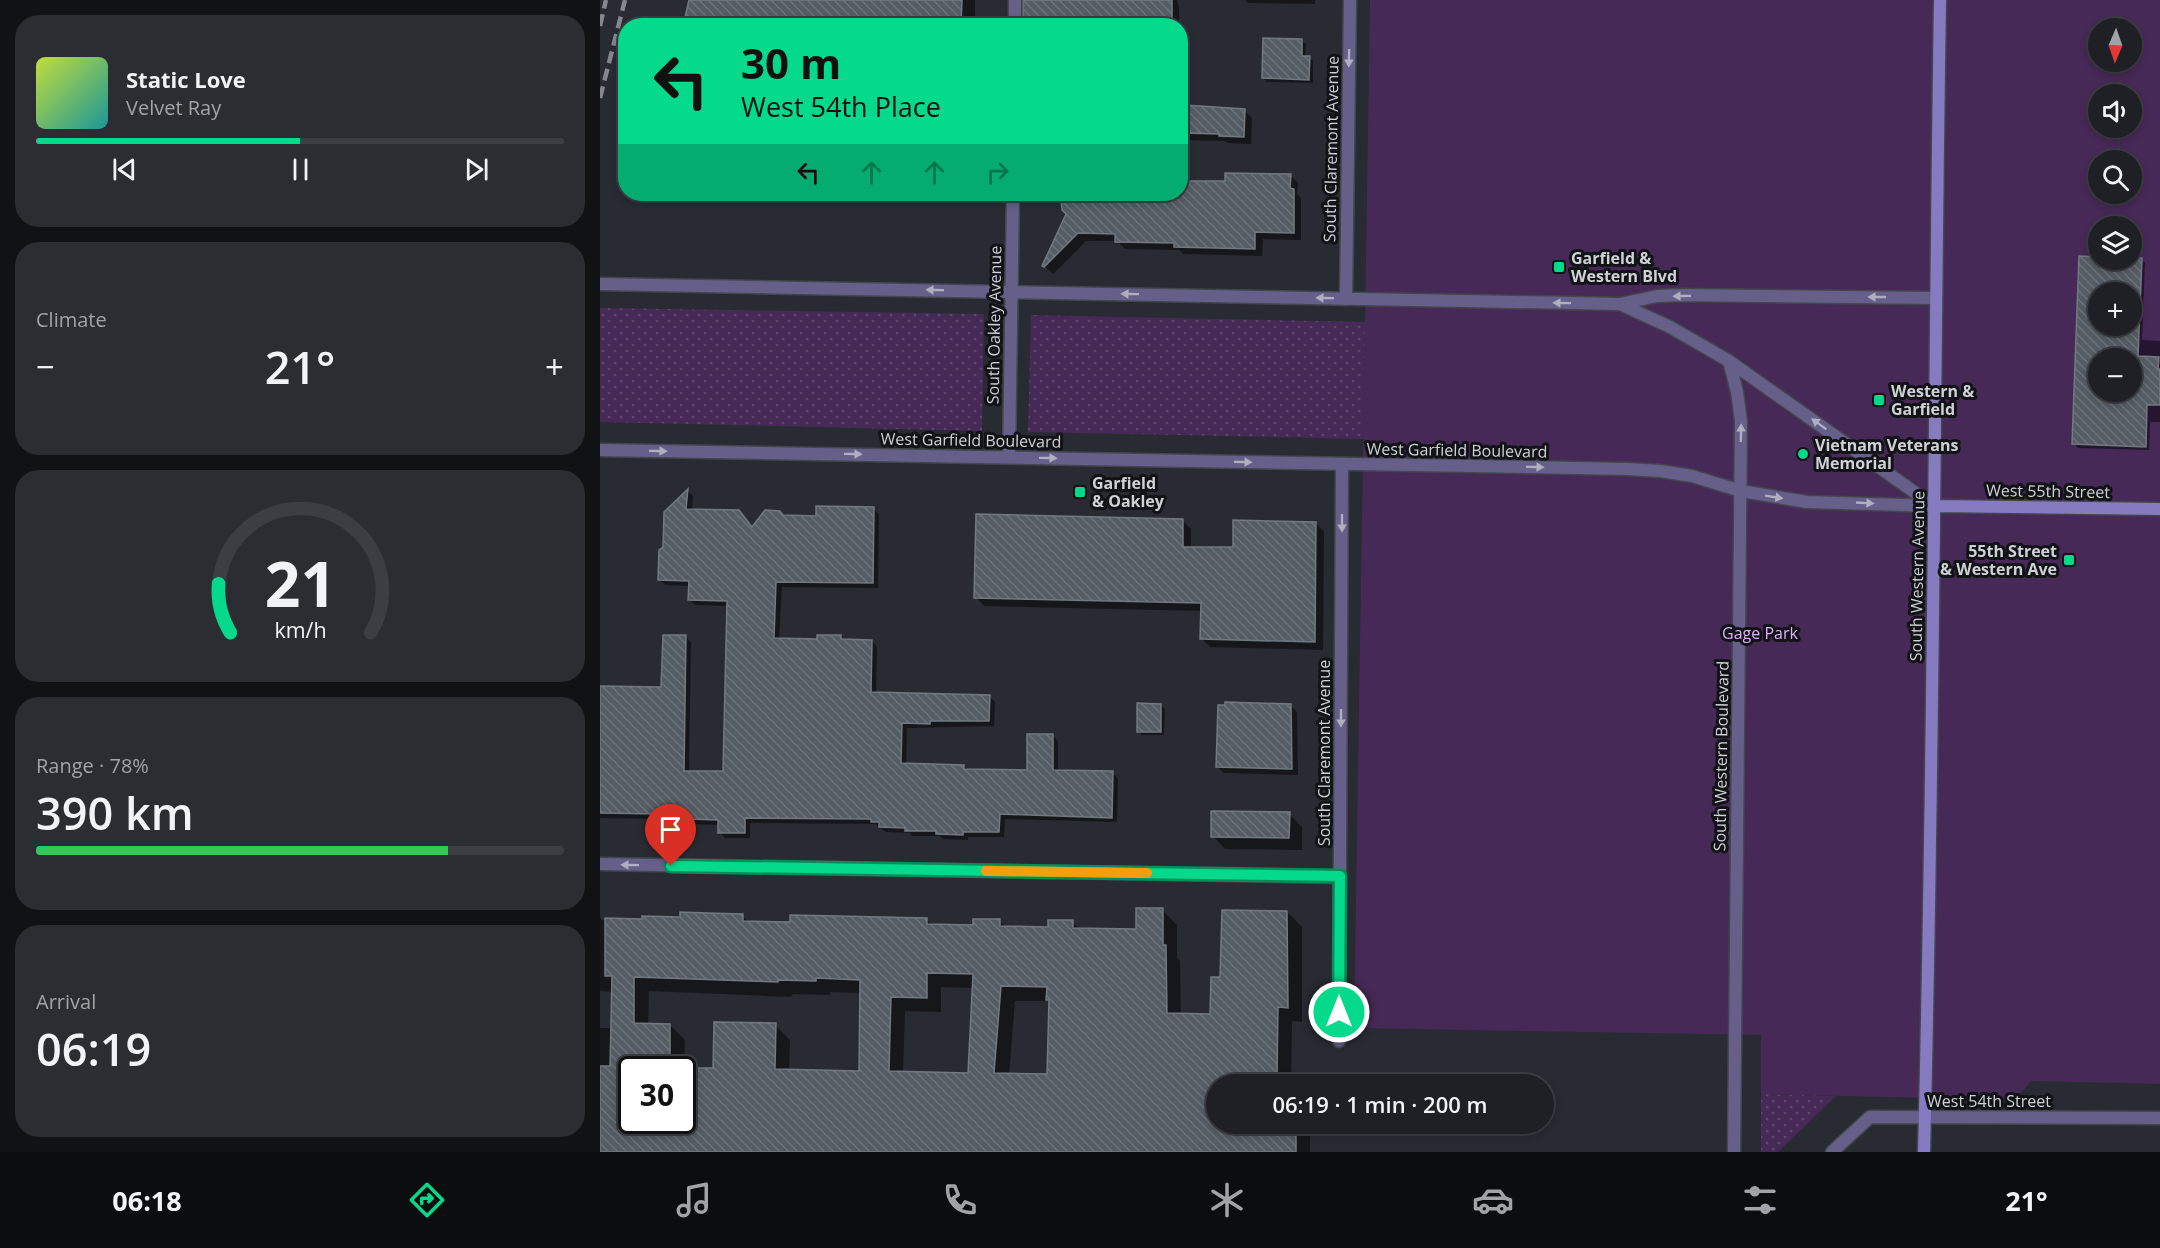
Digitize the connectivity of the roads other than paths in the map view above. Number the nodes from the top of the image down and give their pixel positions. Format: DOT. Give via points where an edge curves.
graph roads {
  1 [pos="1015,0"];
  2 [pos="1350,0"];
  3 [pos="1940,0"];
  4 [pos="1015,18"];
  5 [pos="1013,201"];
  6 [pos="600,284"];
  7 [pos="1011,292"];
  8 [pos="1935,298"];
  9 [pos="1346,299"];
  10 [pos="1620,304"];
  11 [pos="1730,361"];
  12 [pos="600,450"];
  13 [pos="1009,457"];
  14 [pos="1342,464"];
  15 [pos="1741,491"];
  16 [pos="1935,506"];
  17 [pos="2160,509"];
  18 [pos="600,864"];
  19 [pos="1340,876"];
  20 [pos="1339,1041"];
  21 [pos="1925,1117"];
  22 [pos="2160,1118"];
  23 [pos="1734,1152"];
  24 [pos="1832,1152"];
  25 [pos="1924,1152"];
  1 -- 4 [label="street"];
  2 -- 9 [label="street, South Claremont Avenue, one-way"];
  3 -- 8 [label="main road, South Western Avenue"];
  5 -- 7 [label="street, South Oakley Avenue"];
  7 -- 6 [label="street, one-way"];
  9 -- 7 [label="street, one-way"];
  7 -- 13 [label="street, South Oakley Avenue"];
  8 -- 10 [label="street, one-way" via="1683,295"];
  8 -- 16 [label="main road, South Western Avenue"];
  10 -- 9 [label="street, one-way"];
  10 -- 11 [label="street"];
  15 -- 11 [label="street, South Western Boulevard, one-way" via="1742,421"];
  16 -- 11 [label="street, one-way"];
  12 -- 13 [label="street, West Garfield Boulevard, one-way"];
  13 -- 14 [label="street, West Garfield Boulevard, one-way"];
  14 -- 15 [label="street, West Garfield Boulevard, one-way" via="1660,471"];
  14 -- 19 [label="street, South Claremont Avenue, one-way"];
  15 -- 16 [label="street, West Garfield Boulevard, one-way" via="1807,502"];
  15 -- 23 [label="street, South Western Boulevard"];
  16 -- 17 [label="main road, West 55th Street"];
  16 -- 21 [label="main road, South Western Avenue"];
  19 -- 18 [label="street, one-way"];
  19 -- 20 [label="street, South Claremont Avenue"];
  21 -- 22 [label="street, West 54th Street"];
  21 -- 24 [label="street, West 54th Street" via="1870,1117"];
  21 -- 25 [label="main road, South Western Avenue"];
}
